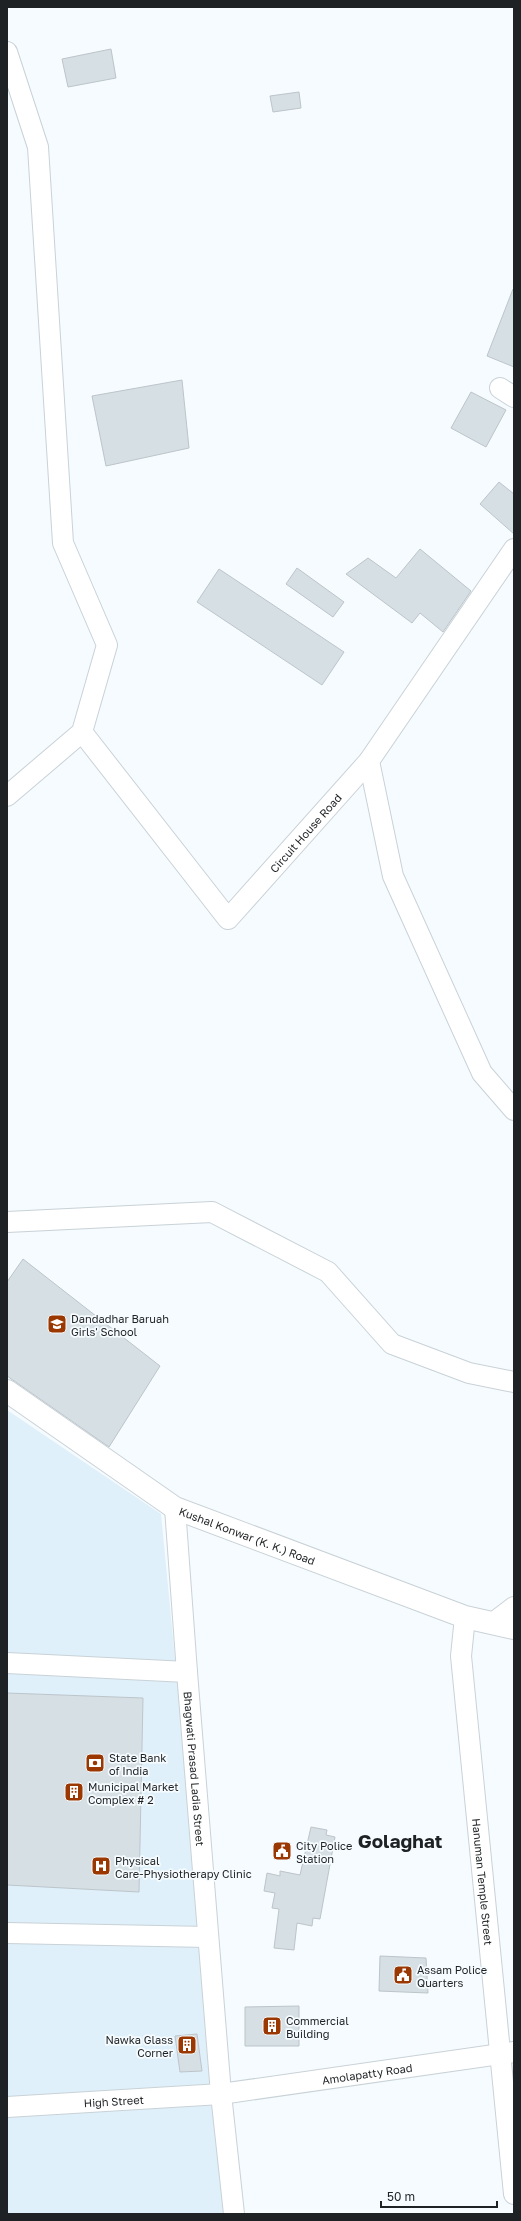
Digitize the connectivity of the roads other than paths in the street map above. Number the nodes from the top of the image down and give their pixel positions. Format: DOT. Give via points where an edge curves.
graph roads {
  1 [pos="7,52"];
  2 [pos="514,549"];
  3 [pos="82,732"];
  4 [pos="369,761"];
  5 [pos="7,796"];
  6 [pos="482,1073"];
  7 [pos="514,1092"];
  8 [pos="514,1110"];
  9 [pos="7,1222"];
  10 [pos="514,1382"];
  11 [pos="7,1391"];
  12 [pos="175,1508"];
  13 [pos="514,1607"];
  14 [pos="465,1617"];
  15 [pos="493,1623"];
  16 [pos="514,1628"];
  17 [pos="7,1663"];
  18 [pos="187,1672"];
  19 [pos="7,1933"];
  20 [pos="208,1937"];
  21 [pos="506,2053"];
  22 [pos="221,2094"];
  23 [pos="7,2107"];
  24 [pos="514,2194"];
  25 [pos="234,2214"];
  1 -- 3 [label="street" via="38,147 63,543 107,644"];
  2 -- 4 [label="street, Circuit House Road"];
  3 -- 4 [label="street, Circuit House Road" via="228,919"];
  3 -- 5 [label="street"];
  4 -- 6 [label="street" via="393,876"];
  6 -- 7 [label="street"];
  6 -- 8 [label="street"];
  9 -- 10 [label="street" via="212,1212 328,1272 392,1344 469,1373"];
  11 -- 12 [label="main road, Kushal Konwar (K. K.) Road"];
  12 -- 14 [label="main road, Kushal Konwar (K. K.) Road"];
  12 -- 18 [label="street, Bhagwati Prasad Ladia Street"];
  13 -- 15 [label="street"];
  14 -- 15 [label="main road, Kushal Konwar (K. K.) Road"];
  14 -- 21 [label="street, Hanuman Temple Street" via="461,1656"];
  15 -- 16 [label="main road, Kushal Konwar (K. K.) Road"];
  17 -- 18 [label="street"];
  18 -- 20 [label="street, Bhagwati Prasad Ladia Street"];
  19 -- 20 [label="street"];
  20 -- 22 [label="street, Bhagwati Prasad Ladia Street"];
  21 -- 22 [label="street, Amolapatty Road"];
  21 -- 24 [label="street, Hanuman Temple Street"];
  22 -- 23 [label="street, High Street"];
  22 -- 25 [label="street, Bhagwati Prasad Ladia Street"];
}
